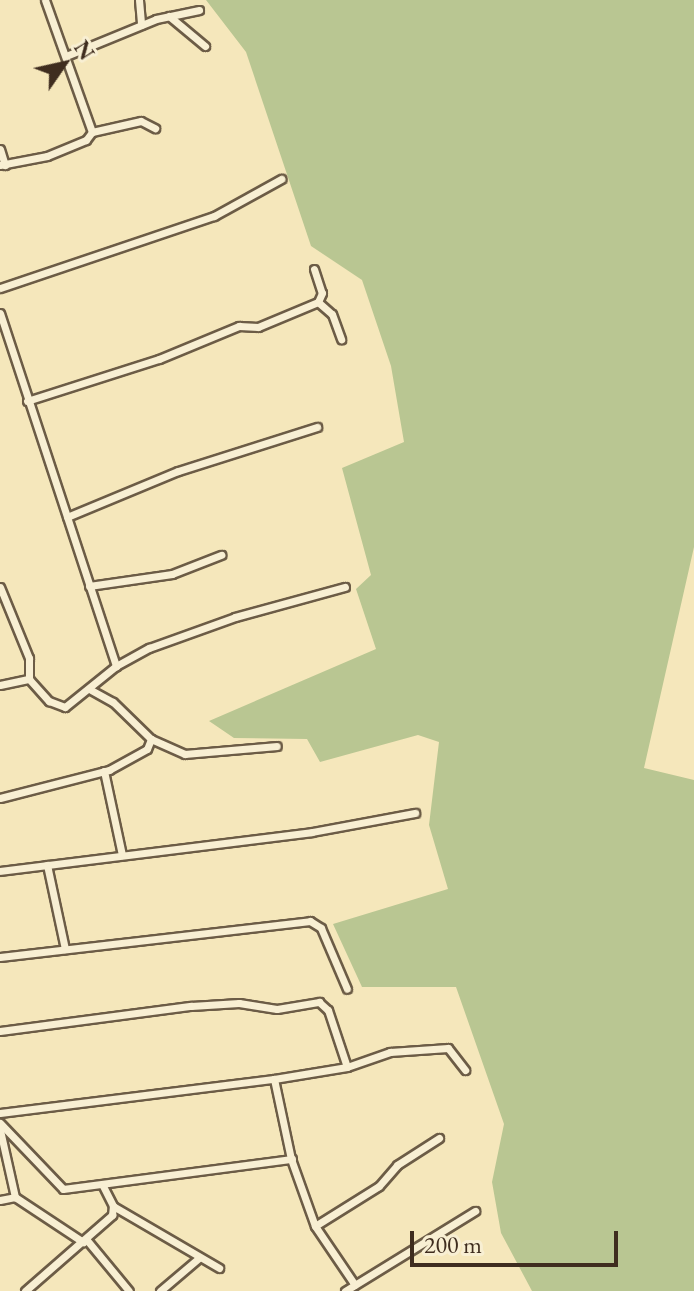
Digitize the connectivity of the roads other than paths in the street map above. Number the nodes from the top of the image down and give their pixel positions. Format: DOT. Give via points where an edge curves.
graph roads {
  1 [pos="45,0"];
  2 [pos="139,0"];
  3 [pos="199,10"];
  4 [pos="169,16"];
  5 [pos="140,27"];
  6 [pos="205,46"];
  7 [pos="66,56"];
  8 [pos="155,128"];
  9 [pos="92,132"];
  10 [pos="0,149"];
  11 [pos="2,165"];
  12 [pos="281,179"];
  13 [pos="314,269"];
  14 [pos="0,288"];
  15 [pos="318,302"];
  16 [pos="0,313"];
  17 [pos="341,339"];
  18 [pos="27,401"];
  19 [pos="317,427"];
  20 [pos="67,517"];
  21 [pos="221,555"];
  22 [pos="89,586"];
  23 [pos="0,587"];
  24 [pos="345,587"];
  25 [pos="116,666"];
  26 [pos="29,679"];
  27 [pos="0,685"];
  28 [pos="91,690"];
  29 [pos="151,739"];
  30 [pos="277,746"];
  31 [pos="104,771"];
  32 [pos="0,798"];
  33 [pos="415,813"];
  34 [pos="122,855"];
  35 [pos="47,865"];
  36 [pos="0,871"];
  37 [pos="65,949"];
  38 [pos="0,957"];
  39 [pos="347,989"];
  40 [pos="0,1031"];
  41 [pos="347,1067"];
  42 [pos="465,1070"];
  43 [pos="274,1079"];
  44 [pos="0,1113"];
  45 [pos="0,1123"];
  46 [pos="0,1130"];
  47 [pos="439,1138"];
  48 [pos="292,1159"];
  49 [pos="103,1186"];
  50 [pos="15,1197"];
  51 [pos="0,1200"];
  52 [pos="113,1206"];
  53 [pos="475,1211"];
  54 [pos="315,1226"];
  55 [pos="84,1241"];
  56 [pos="200,1257"];
  57 [pos="219,1268"];
  58 [pos="355,1285"];
  59 [pos="25,1291"];
  60 [pos="129,1291"];
  61 [pos="160,1291"];
  62 [pos="345,1291"];
  1 -- 7 [label="street"];
  2 -- 5 [label="street" via="144,14"];
  3 -- 4 [label="street"];
  4 -- 5 [label="street"];
  4 -- 6 [label="street"];
  5 -- 7 [label="street"];
  7 -- 9 [label="street"];
  8 -- 9 [label="street" via="141,121"];
  9 -- 11 [label="street" via="86,140 47,156"];
  10 -- 11 [label="street"];
  12 -- 14 [label="street" via="214,216"];
  13 -- 15 [label="street" via="322,293"];
  15 -- 17 [label="street" via="332,314"];
  15 -- 18 [label="street" via="258,327 239,326 159,359"];
  16 -- 18 [label="street"];
  18 -- 20 [label="street"];
  19 -- 20 [label="street" via="178,471"];
  20 -- 22 [label="street"];
  21 -- 22 [label="street" via="172,574"];
  22 -- 25 [label="street"];
  23 -- 26 [label="street" via="29,658"];
  24 -- 25 [label="street" via="208,626"];
  25 -- 28 [label="street"];
  26 -- 27 [label="street"];
  26 -- 28 [label="street" via="55,705 65,707"];
  28 -- 29 [label="street" via="113,702"];
  29 -- 30 [label="street" via="185,754"];
  29 -- 31 [label="street" via="139,755"];
  31 -- 32 [label="street"];
  31 -- 34 [label="street"];
  33 -- 34 [label="street" via="312,832"];
  34 -- 35 [label="street"];
  35 -- 36 [label="street"];
  35 -- 37 [label="street"];
  37 -- 38 [label="street"];
  37 -- 39 [label="street" via="310,921 321,928"];
  40 -- 41 [label="street" via="191,1006 239,1003 277,1009 319,1002 328,1010"];
  41 -- 42 [label="street" via="379,1053 443,1047 454,1050"];
  41 -- 43 [label="street"];
  43 -- 44 [label="street"];
  43 -- 48 [label="street"];
  45 -- 49 [label="street" via="63,1189"];
  46 -- 50 [label="street"];
  47 -- 54 [label="street" via="397,1165 379,1186"];
  48 -- 49 [label="street"];
  48 -- 54 [label="street"];
  49 -- 52 [label="street"];
  50 -- 51 [label="street"];
  50 -- 55 [label="street"];
  52 -- 55 [label="street" via="112,1215"];
  52 -- 56 [label="street"];
  53 -- 58 [label="street" via="402,1251"];
  54 -- 58 [label="street"];
  55 -- 59 [label="street"];
  55 -- 60 [label="street"];
  56 -- 57 [label="street"];
  56 -- 61 [label="street"];
  58 -- 62 [label="street"];
}
